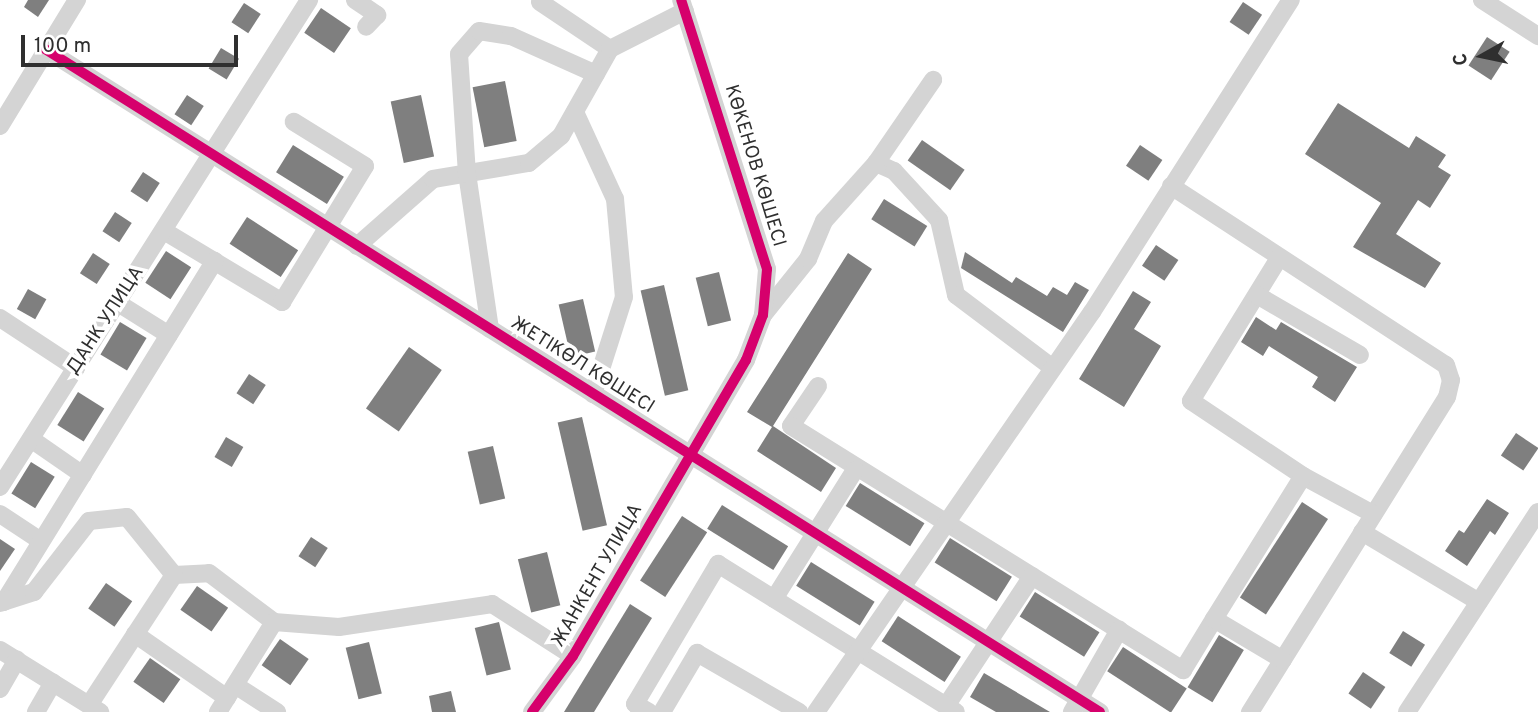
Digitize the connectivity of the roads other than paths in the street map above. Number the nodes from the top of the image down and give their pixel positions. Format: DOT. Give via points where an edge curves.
graph roads {
  1 [pos="78,0"];
  2 [pos="309,0"];
  3 [pos="355,0"];
  4 [pos="1291,0"];
  5 [pos="1482,0"];
  6 [pos="540,2"];
  7 [pos="683,5"];
  8 [pos="366,27"];
  9 [pos="1538,36"];
  10 [pos="46,49"];
  11 [pos="610,49"];
  12 [pos="596,74"];
  13 [pos="933,80"];
  14 [pos="575,112"];
  15 [pos="294,122"];
  16 [pos="0,126"];
  17 [pos="212,156"];
  18 [pos="876,163"];
  19 [pos="467,174"];
  20 [pos="1171,186"];
  21 [pos="328,229"];
  22 [pos="164,231"];
  23 [pos="357,246"];
  24 [pos="1279,258"];
  25 [pos="215,261"];
  26 [pos="1257,295"];
  27 [pos="118,303"];
  28 [pos="763,315"];
  29 [pos="0,318"];
  30 [pos="490,329"];
  31 [pos="169,335"];
  32 [pos="1360,355"];
  33 [pos="76,368"];
  34 [pos="1053,368"];
  35 [pos="818,386"];
  36 [pos="593,394"];
  37 [pos="31,439"];
  38 [pos="689,454"];
  39 [pos="855,470"];
  40 [pos="83,475"];
  41 [pos="1303,476"];
  42 [pos="0,487"];
  43 [pos="1538,512"];
  44 [pos="0,514"];
  45 [pos="1373,514"];
  46 [pos="946,522"];
  47 [pos="1362,532"];
  48 [pos="816,534"];
  49 [pos="41,541"];
  50 [pos="173,575"];
  51 [pos="1032,576"];
  52 [pos="900,587"];
  53 [pos="774,599"];
  54 [pos="2,602"];
  55 [pos="1479,602"];
  56 [pos="1214,620"];
  57 [pos="274,622"];
  58 [pos="1119,630"];
  59 [pos="135,634"];
  60 [pos="991,644"];
  61 [pos="0,650"];
  62 [pos="858,651"];
  63 [pos="573,656"];
  64 [pos="16,660"];
  65 [pos="1283,660"];
  66 [pos="53,683"];
  67 [pos="0,689"];
  68 [pos="227,698"];
  69 [pos="1076,706"];
  70 [pos="95,709"];
  71 [pos="951,709"];
  72 [pos="36,712"];
  73 [pos="277,712"];
  74 [pos="532,712"];
  75 [pos="649,712"];
  76 [pos="662,712"];
  77 [pos="799,712"];
  78 [pos="816,712"];
  79 [pos="1100,712"];
  80 [pos="1250,712"];
  81 [pos="1407,712"];
  1 -- 10 [label="street"];
  2 -- 17 [label="street, ДАНК УЛИЦА"];
  3 -- 8 [label="street" via="376,15"];
  4 -- 20 [label="street"];
  5 -- 9 [label="street"];
  6 -- 11 [label="street"];
  7 -- 11 [label="street"];
  7 -- 28 [label="street, КӨКЕНОВ КӨШЕСІ" via="767,269"];
  10 -- 16 [label="street"];
  10 -- 17 [label="street, ЖЕТІКӨЛ КӨШЕСІ"];
  11 -- 12 [label="street"];
  12 -- 14 [label="street"];
  12 -- 19 [label="street" via="511,36 479,31 459,54"];
  13 -- 18 [label="street"];
  14 -- 19 [label="street" via="561,136 529,163"];
  14 -- 36 [label="street" via="615,199 624,297"];
  15 -- 21 [label="street" via="365,166"];
  17 -- 21 [label="street, ЖЕТІКӨЛ КӨШЕСІ"];
  17 -- 22 [label="street, ДАНК УЛИЦА"];
  18 -- 28 [label="street" via="824,221 808,259"];
  18 -- 34 [label="street" via="894,171 939,220 956,295"];
  19 -- 23 [label="street" via="433,179"];
  19 -- 30 [label="street"];
  20 -- 24 [label="street"];
  20 -- 34 [label="street"];
  21 -- 23 [label="street, ЖЕТІКӨЛ КӨШЕСІ"];
  21 -- 25 [label="street" via="282,302"];
  22 -- 25 [label="street"];
  22 -- 27 [label="street, ДАНК УЛИЦА"];
  23 -- 30 [label="street, ЖЕТІКӨЛ КӨШЕСІ"];
  24 -- 26 [label="street"];
  24 -- 45 [label="street" via="1446,365 1451,380 1447,397"];
  25 -- 31 [label="street"];
  26 -- 32 [label="street"];
  26 -- 41 [label="street" via="1191,401"];
  27 -- 31 [label="street"];
  27 -- 33 [label="street, ДАНК УЛИЦА"];
  28 -- 38 [label="street, КӨКЕНОВ КӨШЕСІ" via="746,360"];
  29 -- 33 [label="street"];
  30 -- 36 [label="street, ЖЕТІКӨЛ КӨШЕСІ"];
  31 -- 40 [label="street"];
  33 -- 37 [label="street, ДАНК УЛИЦА"];
  34 -- 46 [label="street"];
  35 -- 39 [label="street" via="791,426"];
  36 -- 38 [label="street, ЖЕТІКӨЛ КӨШЕСІ"];
  37 -- 40 [label="street"];
  37 -- 42 [label="street, ДАНК УЛИЦА"];
  38 -- 48 [label="street, ЖЕТІКӨЛ КӨШЕСІ"];
  38 -- 63 [label="street, ЖАНКЕНТ УЛИЦА"];
  39 -- 46 [label="street"];
  39 -- 48 [label="street"];
  40 -- 49 [label="street"];
  41 -- 45 [label="street"];
  41 -- 56 [label="street"];
  43 -- 55 [label="street"];
  44 -- 49 [label="street"];
  45 -- 47 [label="street"];
  46 -- 51 [label="street"];
  46 -- 52 [label="street"];
  47 -- 55 [label="street"];
  47 -- 65 [label="street"];
  48 -- 52 [label="street, ЖЕТІКӨЛ КӨШЕСІ"];
  48 -- 53 [label="street"];
  49 -- 54 [label="street"];
  50 -- 54 [label="street" via="127,517 89,521 34,592"];
  50 -- 57 [label="street" via="209,573"];
  50 -- 59 [label="street"];
  51 -- 58 [label="street"];
  51 -- 60 [label="street"];
  52 -- 60 [label="street, ЖЕТІКӨЛ КӨШЕСІ"];
  52 -- 62 [label="street"];
  53 -- 62 [label="street"];
  53 -- 75 [label="street" via="718,564 635,704"];
  55 -- 81 [label="street"];
  56 -- 58 [label="street" via="1183,670"];
  56 -- 65 [label="street"];
  57 -- 63 [label="street" via="339,627 492,604"];
  57 -- 68 [label="street"];
  58 -- 69 [label="street"];
  59 -- 68 [label="street"];
  59 -- 70 [label="street"];
  60 -- 69 [label="street, ЖЕТІКӨЛ КӨШЕСІ"];
  60 -- 71 [label="street"];
  61 -- 64 [label="street"];
  62 -- 71 [label="street"];
  62 -- 78 [label="street"];
  63 -- 74 [label="street, ЖАНКЕНТ УЛИЦА"];
  64 -- 66 [label="street"];
  64 -- 67 [label="street"];
  65 -- 80 [label="street"];
  66 -- 70 [label="street"];
  66 -- 72 [label="street"];
  68 -- 73 [label="street"];
  69 -- 79 [label="street, ЖЕТІКӨЛ КӨШЕСІ"];
  76 -- 77 [label="street" via="697,653"];
}
